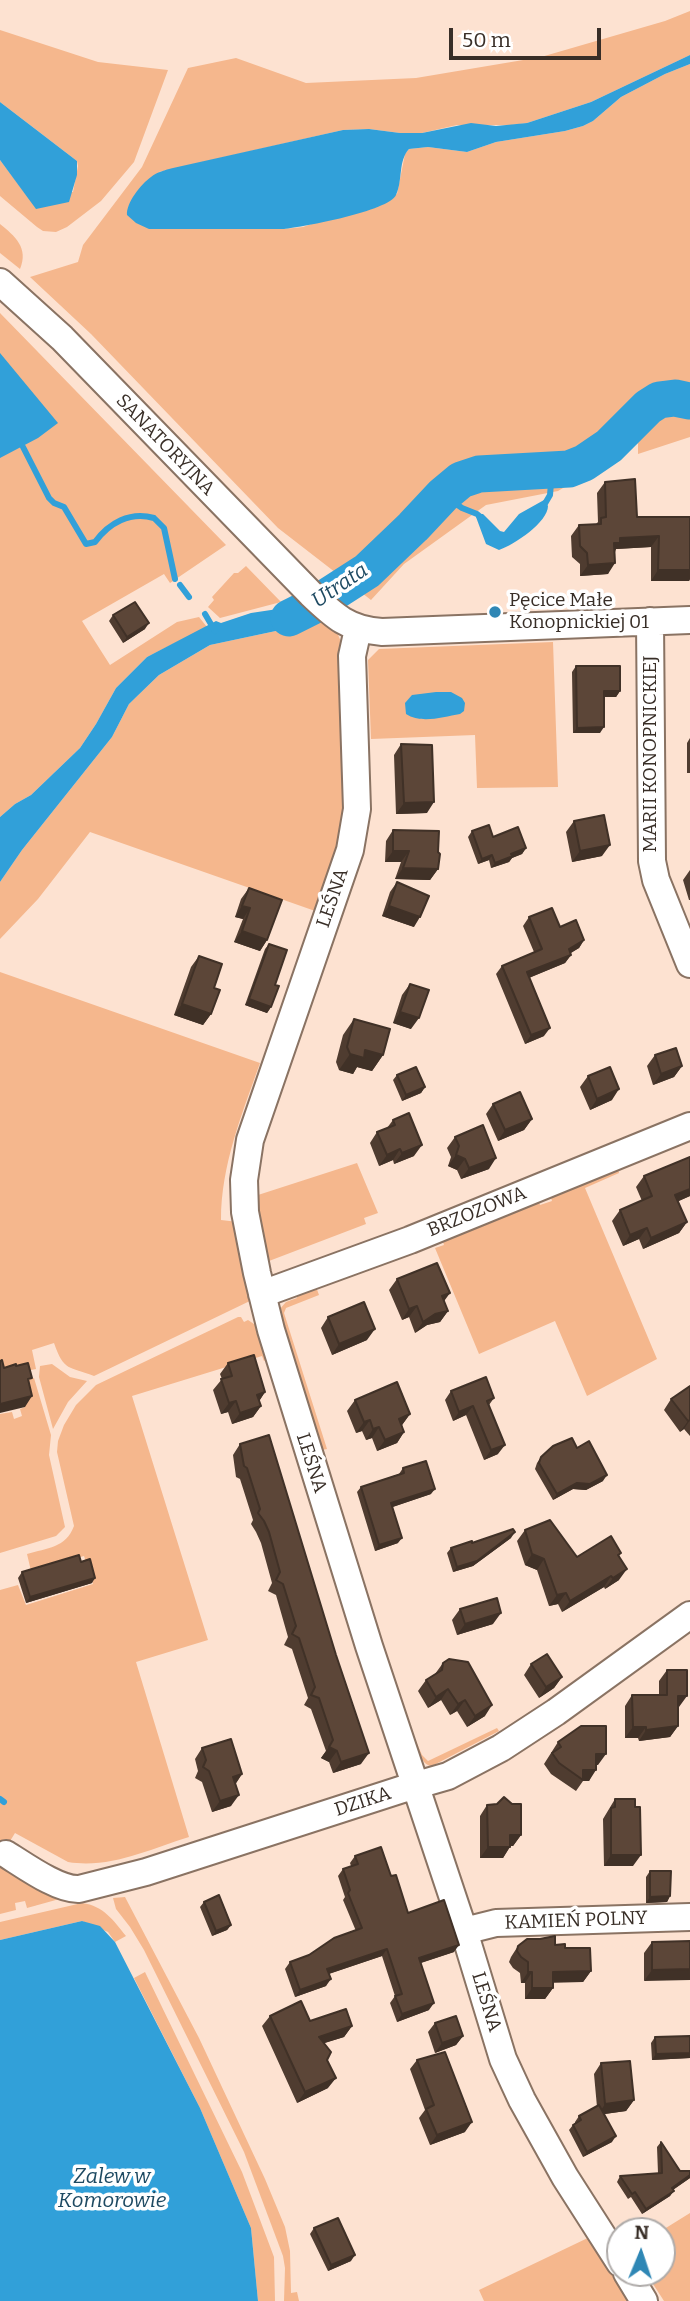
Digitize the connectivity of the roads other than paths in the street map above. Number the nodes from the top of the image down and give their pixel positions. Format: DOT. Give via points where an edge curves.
graph roads {
  1 [pos="0,282"];
  2 [pos="690,620"];
  3 [pos="650,621"];
  4 [pos="358,629"];
  5 [pos="690,964"];
  6 [pos="690,1126"];
  7 [pos="262,1294"];
  8 [pos="690,1615"];
  9 [pos="416,1786"];
  10 [pos="6,1854"];
  11 [pos="690,1917"];
  12 [pos="464,1931"];
  13 [pos="606,2241"];
  1 -- 4 [label="street, SANATORYJNA" via="62,338 319,602"];
  2 -- 3 [label="street"];
  3 -- 4 [label="street" via="382,632"];
  3 -- 5 [label="street, MARII KONOPNICKIEJ" via="652,861"];
  4 -- 7 [label="street, LEŚNA" via="352,656 355,831 246,1158 245,1212"];
  6 -- 7 [label="street, BRZOZOWA" via="410,1240"];
  7 -- 9 [label="street, LEŚNA" via="294,1410"];
  8 -- 9 [label="street, DZIKA" via="501,1748 448,1776"];
  9 -- 10 [label="street, DZIKA" via="79,1889 43,1877"];
  9 -- 12 [label="street, LEŚNA"];
  11 -- 12 [label="street, KAMIEŃ POLNY" via="496,1923"];
  12 -- 13 [label="street, LEŚNA" via="503,2059 565,2178"];
}
